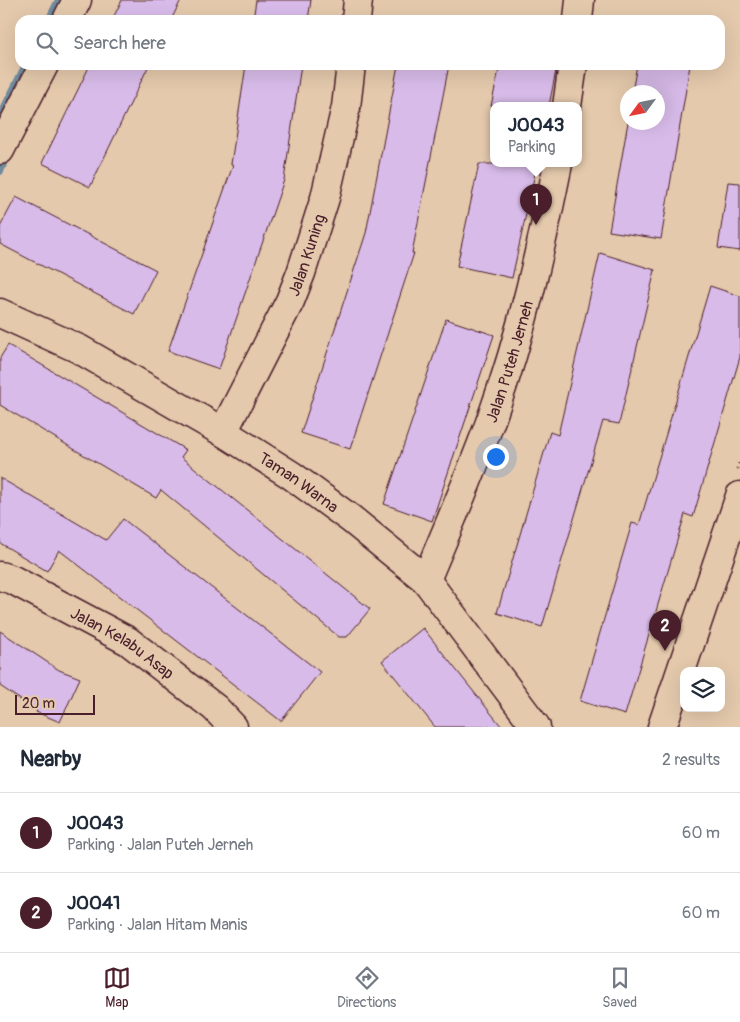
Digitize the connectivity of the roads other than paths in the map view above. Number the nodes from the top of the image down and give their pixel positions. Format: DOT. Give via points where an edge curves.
graph roads {
  1 [pos="77,0"];
  2 [pos="358,0"];
  3 [pos="580,0"];
  4 [pos="69,15"];
  5 [pos="356,15"];
  6 [pos="578,15"];
  7 [pos="41,70"];
  8 [pos="350,70"];
  9 [pos="572,70"];
  10 [pos="568,102"];
  11 [pos="0,150"];
  12 [pos="557,167"];
  13 [pos="0,313"];
  14 [pos="223,432"];
  15 [pos="740,496"];
  16 [pos="0,576"];
  17 [pos="426,580"];
  18 [pos="233,727"];
  19 [pos="536,727"];
  20 [pos="662,727"];
  1 -- 4 [label="street"];
  2 -- 5 [label="street"];
  3 -- 6 [label="street"];
  7 -- 11 [label="street"];
  8 -- 14 [label="street, Jalan Kuning" via="346,106 325,198 306,256 290,301"];
  9 -- 10 [label="street"];
  12 -- 17 [label="street, Jalan Puteh Jerneh" via="514,350 480,450"];
  13 -- 14 [label="street, Taman Warna" via="79,349"];
  14 -- 17 [label="street, Taman Warna" via="352,519"];
  15 -- 20 [label="street"];
  16 -- 18 [label="street, Jalan Kelabu Asap" via="128,641 215,708"];
  17 -- 19 [label="street, Taman Warna"];
}
